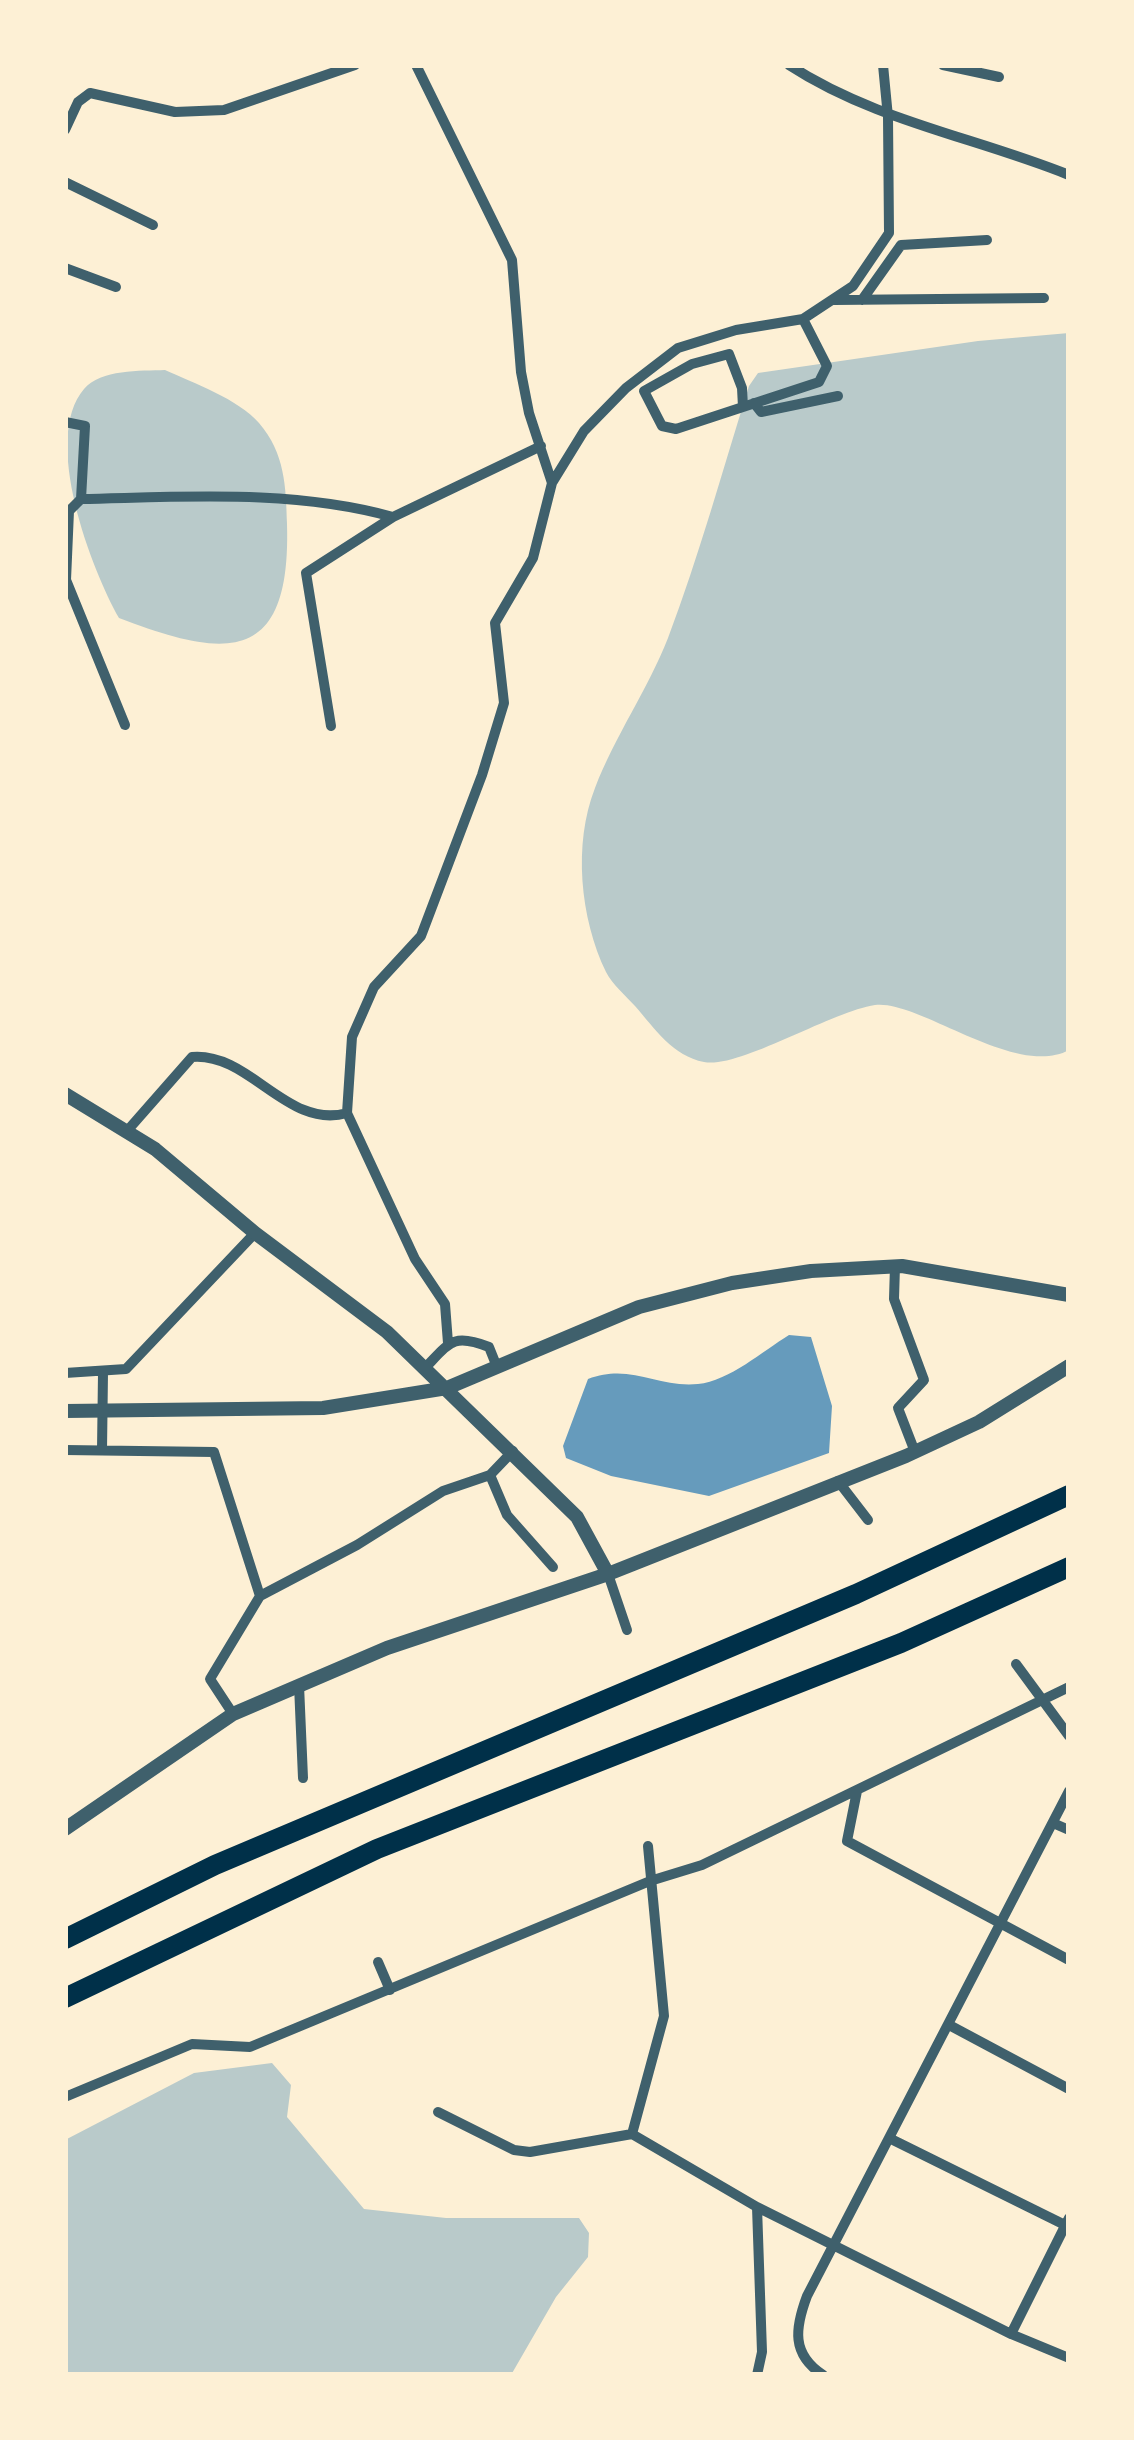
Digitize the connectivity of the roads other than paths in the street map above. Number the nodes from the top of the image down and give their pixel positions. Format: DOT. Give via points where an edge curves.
graph roads {
  1 [pos="355,65"];
  2 [pos="416,65"];
  3 [pos="789,65"];
  4 [pos="883,65"];
  5 [pos="942,65"];
  6 [pos="999,77"];
  7 [pos="888,116"];
  8 [pos="65,130"];
  9 [pos="1069,175"];
  10 [pos="65,182"];
  11 [pos="152,225"];
  12 [pos="987,240"];
  13 [pos="65,268"];
  14 [pos="116,286"];
  15 [pos="1044,298"];
  16 [pos="832,300"];
  17 [pos="862,300"];
  18 [pos="804,318"];
  19 [pos="838,396"];
  20 [pos="749,405"];
  21 [pos="65,422"];
  22 [pos="542,446"];
  23 [pos="552,483"];
  24 [pos="81,500"];
  25 [pos="392,516"];
  26 [pos="124,725"];
  27 [pos="331,726"];
  28 [pos="65,1094"];
  29 [pos="347,1113"];
  30 [pos="127,1131"];
  31 [pos="255,1233"];
  32 [pos="895,1266"];
  33 [pos="1069,1295"];
  34 [pos="448,1343"];
  35 [pos="1069,1366"];
  36 [pos="498,1367"];
  37 [pos="425,1368"];
  38 [pos="65,1373"];
  39 [pos="103,1373"];
  40 [pos="447,1388"];
  41 [pos="65,1411"];
  42 [pos="102,1411"];
  43 [pos="65,1450"];
  44 [pos="102,1450"];
  45 [pos="513,1451"];
  46 [pos="915,1452"];
  47 [pos="490,1476"];
  48 [pos="838,1481"];
  49 [pos="1069,1494"];
  50 [pos="868,1520"];
  51 [pos="553,1567"];
  52 [pos="1069,1567"];
  53 [pos="608,1574"];
  54 [pos="260,1596"];
  55 [pos="627,1630"];
  56 [pos="1016,1664"];
  57 [pos="300,1684"];
  58 [pos="1069,1687"];
  59 [pos="1044,1699"];
  60 [pos="234,1714"];
  61 [pos="1069,1736"];
  62 [pos="303,1778"];
  63 [pos="856,1791"];
  64 [pos="1069,1791"];
  65 [pos="1053,1823"];
  66 [pos="65,1829"];
  67 [pos="1069,1830"];
  68 [pos="648,1846"];
  69 [pos="650,1881"];
  70 [pos="1002,1925"];
  71 [pos="65,1939"];
  72 [pos="1069,1960"];
  73 [pos="378,1962"];
  74 [pos="390,1990"];
  75 [pos="65,1999"];
  76 [pos="950,2026"];
  77 [pos="1069,2089"];
  78 [pos="65,2098"];
  79 [pos="438,2112"];
  80 [pos="632,2134"];
  81 [pos="889,2138"];
  82 [pos="757,2207"];
  83 [pos="1068,2224"];
  84 [pos="833,2242"];
  85 [pos="1010,2334"];
  86 [pos="1069,2358"];
  87 [pos="758,2375"];
  88 [pos="823,2375"];
  1 -- 8 [label="street" via="224,110 175,112 90,93"];
  2 -- 22 [label="street" via="512,260 521,372"];
  3 -- 7 [label="street"];
  4 -- 7 [label="street"];
  5 -- 6 [label="street"];
  7 -- 9 [label="street"];
  7 -- 16 [label="street" via="889,232 853,286"];
  10 -- 11 [label="street"];
  12 -- 17 [label="street" via="901,245"];
  13 -- 14 [label="street"];
  15 -- 17 [label="street"];
  16 -- 17 [label="street"];
  16 -- 18 [label="street"];
  18 -- 20 [label="street" via="827,366 819,382"];
  18 -- 23 [label="street" via="678,348 584,430"];
  19 -- 20 [label="street" via="761,412"];
  20 -- 20 [label="street" via="676,429 662,426 644,392 692,364 729,354"];
  21 -- 24 [label="street" via="85,426"];
  22 -- 23 [label="street"];
  22 -- 25 [label="street"];
  23 -- 29 [label="street" via="534,558 495,623 504,704 482,774 421,936 374,987 352,1036"];
  24 -- 25 [label="street" via="219,496 354,506"];
  24 -- 26 [label="street" via="69,511 66,580"];
  25 -- 27 [label="street" via="306,573"];
  28 -- 30 [label="street"];
  29 -- 30 [label="street" via="330,1118 302,1110 223,1059 192,1056"];
  29 -- 34 [label="street" via="415,1259 444,1304"];
  30 -- 31 [label="street"];
  31 -- 37 [label="street" via="388,1332"];
  31 -- 39 [label="street" via="126,1369"];
  32 -- 33 [label="street"];
  32 -- 36 [label="street" via="732,1283 639,1307"];
  32 -- 46 [label="street" via="894,1299 924,1380 898,1408"];
  34 -- 36 [label="street" via="466,1338 489,1347"];
  34 -- 37 [label="street"];
  35 -- 46 [label="street" via="979,1422"];
  36 -- 40 [label="street"];
  37 -- 40 [label="street"];
  38 -- 39 [label="street"];
  39 -- 42 [label="street"];
  40 -- 42 [label="street" via="323,1408"];
  40 -- 45 [label="street"];
  41 -- 42 [label="street"];
  42 -- 44 [label="street"];
  43 -- 44 [label="street"];
  44 -- 54 [label="street" via="214,1452"];
  45 -- 47 [label="street"];
  45 -- 53 [label="street" via="577,1516"];
  46 -- 48 [label="street"];
  47 -- 51 [label="street" via="507,1515"];
  47 -- 54 [label="street" via="443,1491"];
  48 -- 50 [label="street"];
  48 -- 53 [label="street"];
  49 -- 71 [label="highway" via="820,1610 215,1865"];
  52 -- 75 [label="highway" via="901,1644 377,1849"];
  53 -- 55 [label="street"];
  53 -- 57 [label="street"];
  54 -- 60 [label="street" via="210,1679"];
  56 -- 59 [label="street"];
  57 -- 60 [label="street"];
  57 -- 62 [label="street"];
  58 -- 59 [label="street"];
  59 -- 61 [label="street"];
  59 -- 63 [label="street"];
  60 -- 66 [label="street"];
  63 -- 69 [label="street" via="702,1864"];
  63 -- 70 [label="street" via="847,1841"];
  64 -- 65 [label="street"];
  65 -- 67 [label="street"];
  65 -- 70 [label="street"];
  68 -- 69 [label="street"];
  69 -- 74 [label="street"];
  69 -- 80 [label="street" via="664,2016"];
  70 -- 72 [label="street"];
  70 -- 76 [label="street"];
  73 -- 74 [label="street"];
  74 -- 78 [label="street" via="250,2048 192,2044"];
  76 -- 77 [label="street"];
  76 -- 81 [label="street"];
  79 -- 80 [label="street" via="530,2152"];
  80 -- 82 [label="street"];
  81 -- 83 [label="street"];
  81 -- 84 [label="street"];
  82 -- 84 [label="street"];
  82 -- 87 [label="street"];
  83 -- 85 [label="street"];
  84 -- 85 [label="street"];
  84 -- 88 [label="street" via="797,2323 801,2354"];
  85 -- 86 [label="street"];
}
